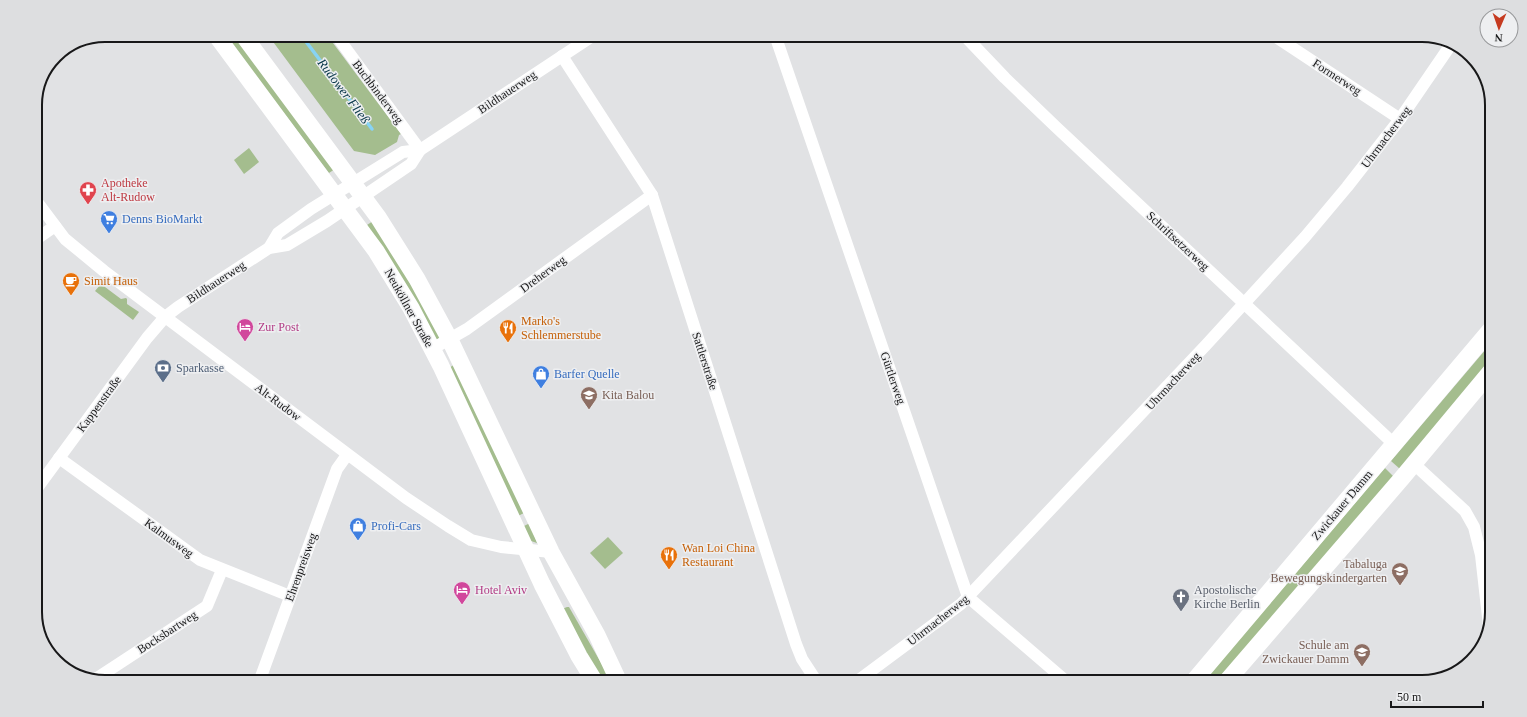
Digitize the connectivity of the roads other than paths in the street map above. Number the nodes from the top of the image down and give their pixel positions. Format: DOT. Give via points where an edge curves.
graph roads {
  1 [pos="221,42"];
  2 [pos="248,42"];
  3 [pos="341,42"];
  4 [pos="583,42"];
  5 [pos="777,42"];
  6 [pos="971,42"];
  7 [pos="1284,42"];
  8 [pos="1449,48"];
  9 [pos="562,56"];
  10 [pos="1400,119"];
  11 [pos="420,150"];
  12 [pos="353,182"];
  13 [pos="333,195"];
  14 [pos="652,195"];
  15 [pos="364,197"];
  16 [pos="42,209"];
  17 [pos="344,210"];
  18 [pos="55,226"];
  19 [pos="42,235"];
  20 [pos="269,248"];
  21 [pos="1244,303"];
  22 [pos="164,317"];
  23 [pos="1485,336"];
  24 [pos="450,340"];
  25 [pos="432,349"];
  26 [pos="1485,378"];
  27 [pos="1394,444"];
  28 [pos="347,454"];
  29 [pos="59,458"];
  30 [pos="1414,464"];
  31 [pos="42,481"];
  32 [pos="525,549"];
  33 [pos="551,552"];
  34 [pos="222,570"];
  35 [pos="1485,590"];
  36 [pos="290,596"];
  37 [pos="968,597"];
  38 [pos="576,599"];
  39 [pos="555,609"];
  40 [pos="102,675"];
  41 [pos="262,675"];
  42 [pos="591,675"];
  43 [pos="616,675"];
  44 [pos="812,675"];
  45 [pos="865,675"];
  46 [pos="1059,675"];
  47 [pos="1199,675"];
  48 [pos="1232,675"];
  1 -- 13 [label="main road, Neuköllner Straße"];
  2 -- 12 [label="main road, Neuköllner Straße"];
  3 -- 11 [label="street, Buchbinderweg"];
  4 -- 9 [label="street, Bildhauerweg"];
  5 -- 37 [label="street, Gürtlerweg"];
  6 -- 21 [label="street, Schriftsetzerweg" via="1004,78"];
  7 -- 10 [label="street, Formerweg"];
  8 -- 10 [label="street, Uhrmacherweg"];
  9 -- 11 [label="street, Bildhauerweg"];
  9 -- 14 [label="street, Sattlerstraße"];
  10 -- 21 [label="street, Uhrmacherweg" via="1305,237"];
  11 -- 12 [label="street, Bildhauerweg" via="402,152"];
  11 -- 15 [label="street, Bildhauerweg" via="411,164"];
  12 -- 13 [label="street, Bildhauerweg"];
  12 -- 15 [label="main road, Neuköllner Straße"];
  13 -- 17 [label="main road, Neuköllner Straße"];
  13 -- 20 [label="street, Bildhauerweg" via="278,233"];
  14 -- 24 [label="street, Dreherweg"];
  14 -- 44 [label="street, Sattlerstraße" via="796,644"];
  15 -- 17 [label="street, Bildhauerweg"];
  15 -- 24 [label="main road, Neuköllner Straße" via="406,260"];
  16 -- 18 [label="street, Alt-Rudow"];
  17 -- 20 [label="street, Bildhauerweg" via="287,245"];
  17 -- 25 [label="main road, Neuköllner Straße" via="388,269"];
  18 -- 19 [label="street"];
  18 -- 22 [label="street, Alt-Rudow" via="76,249"];
  20 -- 22 [label="street, Bildhauerweg"];
  21 -- 27 [label="street, Schriftsetzerweg"];
  21 -- 37 [label="street, Uhrmacherweg"];
  22 -- 28 [label="street, Alt-Rudow"];
  22 -- 29 [label="street, Kappenstraße"];
  23 -- 27 [label="main road, Zwickauer Damm"];
  24 -- 25 [label="street, Dreherweg"];
  24 -- 33 [label="main road, Neuköllner Straße"];
  25 -- 32 [label="main road, Neuköllner Straße"];
  26 -- 30 [label="main road"];
  27 -- 47 [label="main road, Zwickauer Damm"];
  28 -- 32 [label="street, Alt-Rudow" via="406,498 471,540"];
  28 -- 36 [label="street, Ehrenpreisweg" via="336,469"];
  29 -- 31 [label="street, Kappenstraße"];
  29 -- 34 [label="street, Kalmusweg" via="200,560"];
  30 -- 35 [label="street" via="1465,511 1474,527 1481,555"];
  30 -- 48 [label="main road"];
  32 -- 33 [label="street, Alt-Rudow"];
  32 -- 39 [label="main road, Neuköllner Straße"];
  33 -- 38 [label="main road, Neuköllner Straße"];
  34 -- 36 [label="street, Kalmusweg"];
  34 -- 40 [label="street, Bocksbartweg" via="208,606"];
  36 -- 41 [label="street, Ehrenpreisweg"];
  37 -- 45 [label="street, Uhrmacherweg"];
  37 -- 46 [label="street"];
  38 -- 39 [label="main road"];
  38 -- 43 [label="main road, Neuköllner Straße"];
  39 -- 42 [label="main road, Neuköllner Straße"];
}
